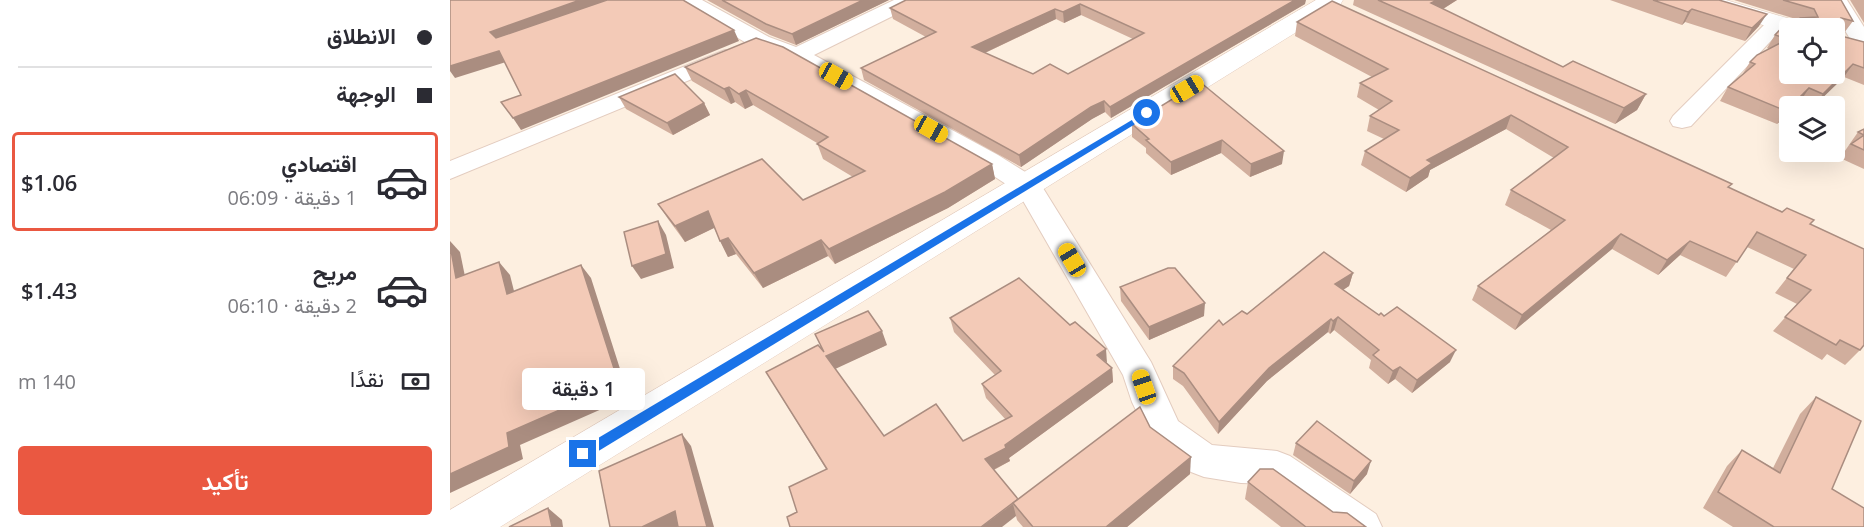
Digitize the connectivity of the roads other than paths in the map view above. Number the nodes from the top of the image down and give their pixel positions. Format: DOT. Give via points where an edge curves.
graph roads {
  1 [pos="688,0"];
  2 [pos="910,0"];
  3 [pos="1703,0"];
  4 [pos="1837,0"];
  5 [pos="1336,6"];
  6 [pos="1779,24"];
  7 [pos="1779,32"];
  8 [pos="761,42"];
  9 [pos="1845,43"];
  10 [pos="1864,44"];
  11 [pos="1864,49"];
  12 [pos="797,55"];
  13 [pos="1682,121"];
  14 [pos="450,171"];
  15 [pos="1028,186"];
  16 [pos="463,526"];
  17 [pos="1362,527"];
  1 -- 8 [label="street"];
  2 -- 12 [label="street"];
  3 -- 6 [label="street"];
  4 -- 10 [label="street"];
  5 -- 15 [label="street"];
  7 -- 13 [label="street"];
  8 -- 12 [label="street"];
  8 -- 14 [label="street"];
  9 -- 11 [label="street"];
  12 -- 15 [label="street"];
  15 -- 16 [label="street"];
  15 -- 17 [label="street" via="1139,372 1165,432 1204,460 1277,468"];
}
